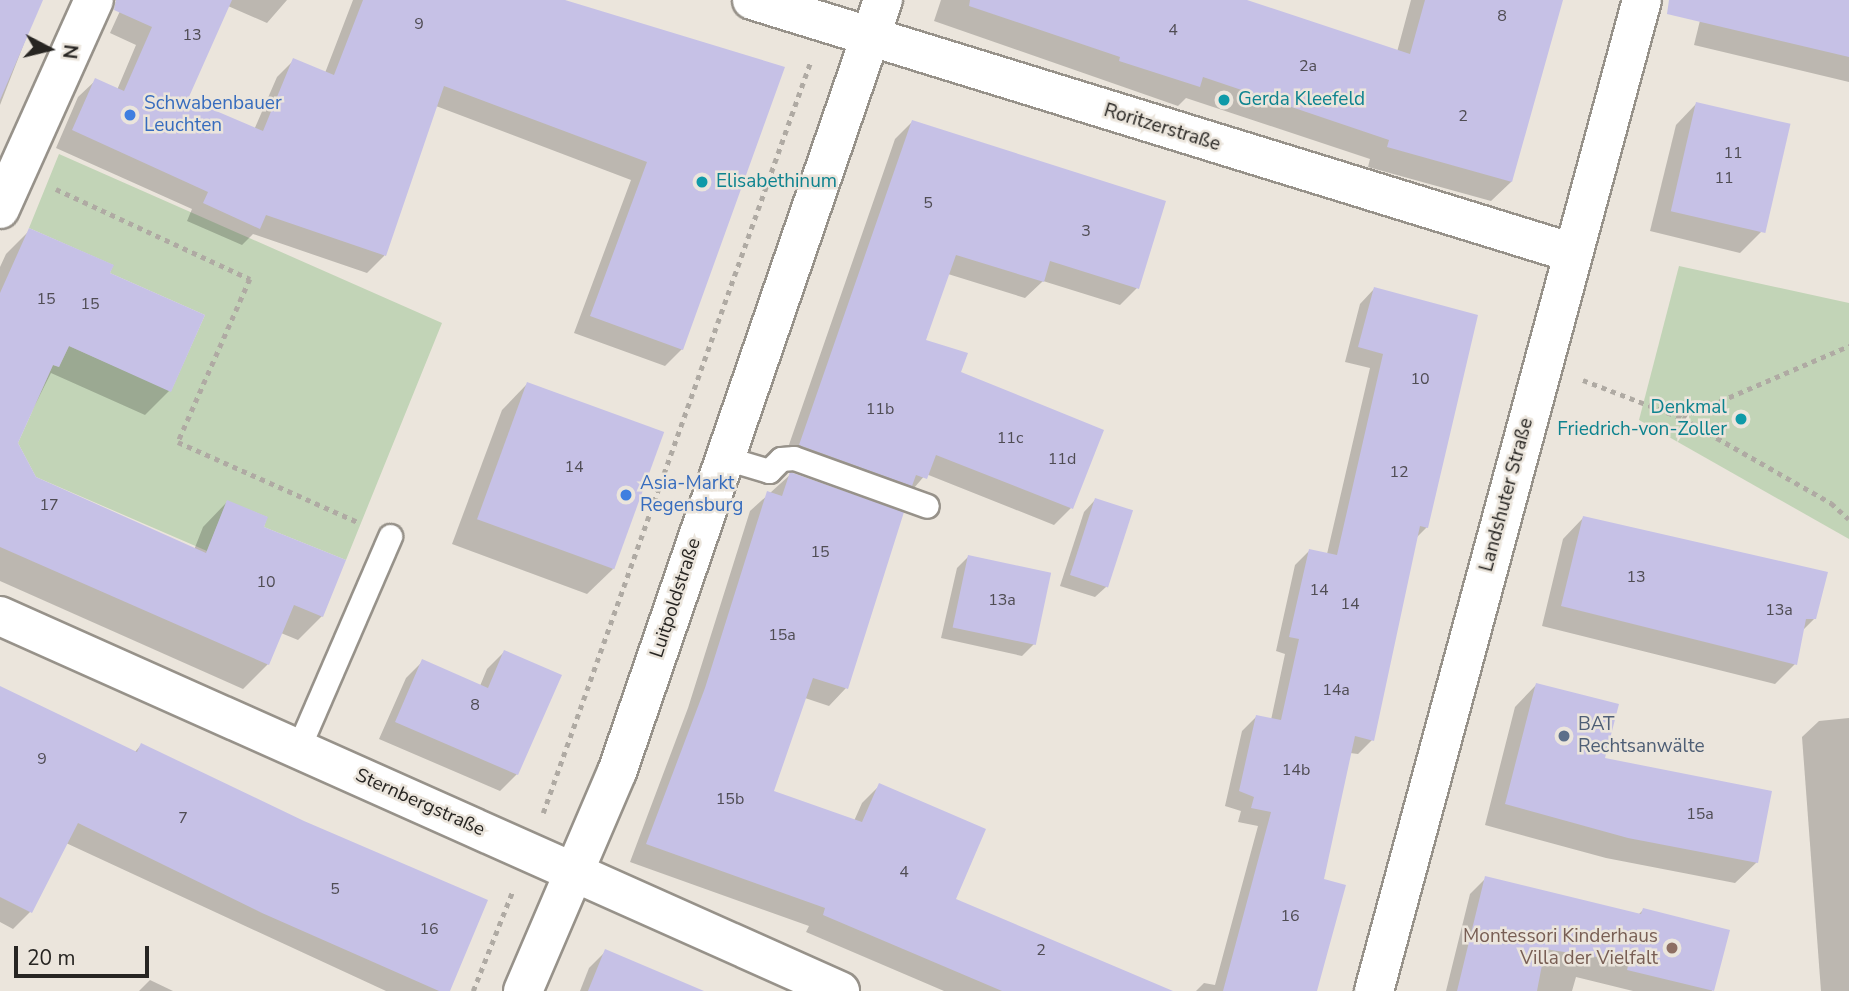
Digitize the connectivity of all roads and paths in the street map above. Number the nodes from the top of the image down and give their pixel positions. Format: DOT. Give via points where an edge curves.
graph roads {
  1 [pos="94,0"];
  2 [pos="752,0"];
  3 [pos="883,0"];
  4 [pos="1642,0"];
  5 [pos="824,24"];
  6 [pos="869,39"];
  7 [pos="17,172"];
  8 [pos="0,209"];
  9 [pos="1573,253"];
  10 [pos="1849,346"];
  11 [pos="1544,363"];
  12 [pos="1682,418"];
  13 [pos="722,457"];
  14 [pos="927,506"];
  15 [pos="1849,519"];
  16 [pos="390,536"];
  17 [pos="0,616"];
  18 [pos="298,749"];
  19 [pos="528,851"];
  20 [pos="574,871"];
  21 [pos="473,991"];
  22 [pos="523,991"];
  23 [pos="840,991"];
  24 [pos="1374,991"];
  1 -- 7 [label="street"];
  2 -- 5 [label="street, Roritzerstraße"];
  3 -- 6 [label="street, Luitpoldstraße"];
  4 -- 9 [label="street, Landshuter Straße"];
  5 -- 6 [label="street, Roritzerstraße"];
  5 -- 19 [label="path"];
  6 -- 9 [label="street, Roritzerstraße"];
  6 -- 13 [label="street, Luitpoldstraße"];
  7 -- 8 [label="street"];
  7 -- 16 [label="path" via="250,278 178,442"];
  9 -- 11 [label="street, Landshuter Straße"];
  10 -- 12 [label="path"];
  11 -- 12 [label="path"];
  11 -- 24 [label="street, Landshuter Straße"];
  12 -- 15 [label="path" via="1831,503"];
  13 -- 14 [label="lane" via="769,471 781,459 794,458"];
  13 -- 20 [label="street, Luitpoldstraße" via="617,772"];
  16 -- 18 [label="lane"];
  17 -- 18 [label="street, Sternbergstraße"];
  18 -- 19 [label="street, Sternbergstraße"];
  19 -- 20 [label="street, Sternbergstraße"];
  19 -- 21 [label="path"];
  20 -- 22 [label="street, Luitpoldstraße"];
  20 -- 23 [label="street, Sternbergstraße"];
}
